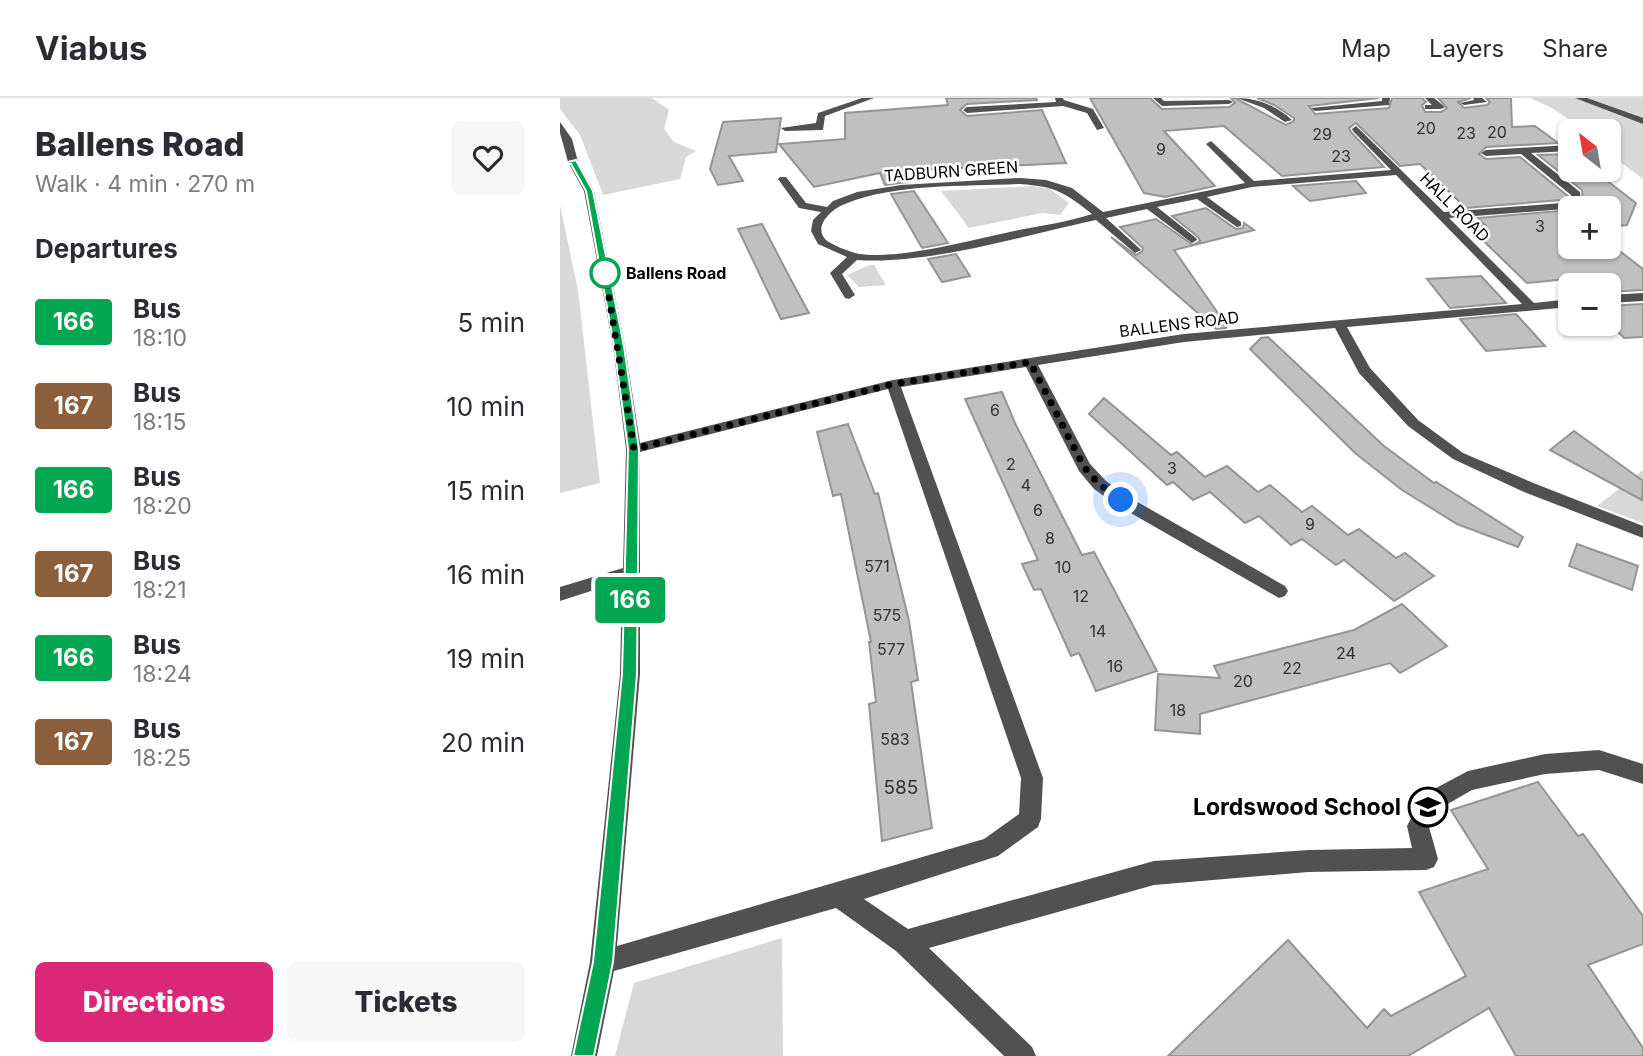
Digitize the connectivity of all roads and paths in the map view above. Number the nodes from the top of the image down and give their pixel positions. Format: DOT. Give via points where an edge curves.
graph roads {
  1 [pos="870,98"];
  2 [pos="1157,98"];
  3 [pos="1240,98"];
  4 [pos="1386,98"];
  5 [pos="1477,98"];
  6 [pos="1579,98"];
  7 [pos="1059,100"];
  8 [pos="1464,103"];
  9 [pos="996,108"];
  10 [pos="1315,108"];
  11 [pos="967,110"];
  12 [pos="1288,120"];
  13 [pos="1002,121"];
  14 [pos="1643,121"];
  15 [pos="560,125"];
  16 [pos="785,128"];
  17 [pos="1100,128"];
  18 [pos="1356,129"];
  19 [pos="1210,144"];
  20 [pos="1558,148"];
  21 [pos="1522,150"];
  22 [pos="1486,153"];
  23 [pos="567,163"];
  24 [pos="1399,172"];
  25 [pos="783,179"];
  26 [pos="1252,184"];
  27 [pos="1197,194"];
  28 [pos="1148,205"];
  29 [pos="827,210"];
  30 [pos="1099,215"];
  31 [pos="1441,215"];
  32 [pos="1237,223"];
  33 [pos="1192,240"];
  34 [pos="1135,250"];
  35 [pos="854,256"];
  36 [pos="849,295"];
  37 [pos="1643,297"];
  38 [pos="1621,298"];
  39 [pos="1558,304"];
  40 [pos="1532,307"];
  41 [pos="1340,325"];
  42 [pos="1030,362"];
  43 [pos="893,384"];
  44 [pos="634,449"];
  45 [pos="1643,532"];
  46 [pos="630,572"];
  47 [pos="1279,591"];
  48 [pos="560,594"];
  49 [pos="1643,774"];
  50 [pos="838,895"];
  51 [pos="905,942"];
  52 [pos="603,962"];
  53 [pos="584,1056"];
  54 [pos="1023,1056"];
  1 -- 16 [label="street" via="829,111 821,116 820,127"];
  2 -- 3 [label="street" via="1161,104 1229,107"];
  3 -- 12 [label="street" via="1267,106"];
  4 -- 10 [label="street" via="1386,103"];
  5 -- 8 [label="street" via="1483,102"];
  6 -- 14 [label="street"];
  7 -- 9 [label="street"];
  7 -- 17 [label="street" via="1090,111"];
  9 -- 11 [label="street"];
  9 -- 13 [label="street"];
  15 -- 23 [label="street" via="568,139"];
  18 -- 24 [label="street, HALL ROAD"];
  19 -- 26 [label="street"];
  20 -- 21 [label="street"];
  21 -- 22 [label="street"];
  21 -- 31 [label="street" via="1576,194 1577,201 1564,206"];
  23 -- 44 [label="street" via="590,191"];
  24 -- 26 [label="street"];
  24 -- 31 [label="street, HALL ROAD"];
  25 -- 29 [label="street" via="803,206"];
  26 -- 27 [label="street"];
  27 -- 28 [label="street"];
  27 -- 32 [label="street"];
  28 -- 30 [label="street"];
  28 -- 33 [label="street"];
  29 -- 30 [label="street, TADBURN GREEN" via="862,194 901,188 1020,181 1068,190"];
  29 -- 35 [label="street" via="816,231 822,242"];
  30 -- 34 [label="street, TADBURN GREEN"];
  30 -- 35 [label="street" via="935,251 881,258"];
  31 -- 40 [label="street, HALL ROAD"];
  35 -- 36 [label="street" via="836,273"];
  37 -- 38 [label="street"];
  39 -- 40 [label="street, BALLENS ROAD"];
  40 -- 41 [label="street, BALLENS ROAD"];
  41 -- 42 [label="street, BALLENS ROAD" via="1184,338"];
  41 -- 45 [label="street" via="1364,370 1413,424 1458,456"];
  42 -- 43 [label="street, BALLENS ROAD"];
  42 -- 47 [label="street" via="1076,453 1096,481"];
  43 -- 44 [label="street, BALLENS ROAD"];
  43 -- 50 [label="street" via="1032,778 1030,819 990,848"];
  44 -- 46 [label="street"];
  46 -- 48 [label="street"];
  46 -- 52 [label="street" via="630,674"];
  49 -- 51 [label="street" via="1600,760 1545,764 1468,781 1431,802 1418,826 1426,859 1309,860 1154,873"];
  50 -- 51 [label="street"];
  50 -- 52 [label="street"];
  51 -- 54 [label="street"];
  52 -- 53 [label="street"];
}
